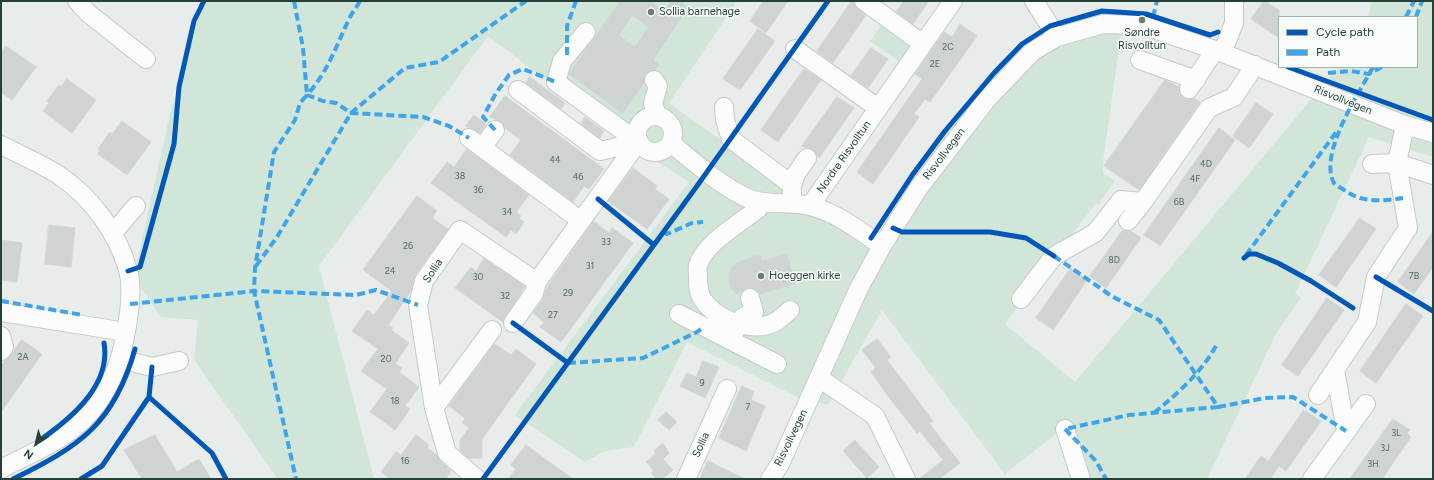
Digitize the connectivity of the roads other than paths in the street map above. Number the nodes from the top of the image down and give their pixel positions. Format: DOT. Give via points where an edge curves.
graph roads {
  1 [pos="76,1"];
  2 [pos="864,1"];
  3 [pos="953,1"];
  4 [pos="1034,1"];
  5 [pos="1234,1"];
  6 [pos="586,32"];
  7 [pos="1057,36"];
  8 [pos="923,44"];
  9 [pos="794,49"];
  10 [pos="1218,52"];
  11 [pos="146,59"];
  12 [pos="1140,60"];
  13 [pos="1255,65"];
  14 [pos="654,80"];
  15 [pos="518,90"];
  16 [pos="724,107"];
  17 [pos="878,108"];
  18 [pos="657,115"];
  19 [pos="1405,125"];
  20 [pos="495,130"];
  21 [pos="1433,133"];
  22 [pos="638,142"];
  23 [pos="672,144"];
  24 [pos="1,145"];
  25 [pos="807,158"];
  26 [pos="1397,163"];
  27 [pos="1372,164"];
  28 [pos="1433,175"];
  29 [pos="792,186"];
  30 [pos="760,202"];
  31 [pos="1143,202"];
  32 [pos="801,205"];
  33 [pos="136,206"];
  34 [pos="580,220"];
  35 [pos="1128,221"];
  36 [pos="113,233"];
  37 [pos="882,246"];
  38 [pos="537,282"];
  39 [pos="750,298"];
  40 [pos="1021,299"];
  41 [pos="707,306"];
  42 [pos="790,310"];
  43 [pos="679,314"];
  44 [pos="2,318"];
  45 [pos="513,322"];
  46 [pos="697,323"];
  47 [pos="739,324"];
  48 [pos="492,330"];
  49 [pos="126,332"];
  50 [pos="1,336"];
  51 [pos="730,340"];
  52 [pos="1,351"];
  53 [pos="120,359"];
  54 [pos="179,361"];
  55 [pos="777,364"];
  56 [pos="1335,370"];
  57 [pos="819,378"];
  58 [pos="726,390"];
  59 [pos="1318,395"];
  60 [pos="1366,404"];
  61 [pos="434,408"];
  62 [pos="1065,429"];
  63 [pos="1346,431"];
  64 [pos="1,469"];
  65 [pos="477,479"];
  66 [pos="686,479"];
  67 [pos="770,479"];
  68 [pos="906,479"];
  69 [pos="1081,479"];
  70 [pos="1312,479"];
  1 -- 11 [label="street"];
  2 -- 8 [label="street"];
  3 -- 8 [label="street"];
  4 -- 7 [label="street"];
  5 -- 10 [label="street" via="1234,23"];
  6 -- 22 [label="street" via="562,61 556,82 576,90"];
  7 -- 10 [label="street, Risvollvegen" via="1103,24 1142,25"];
  7 -- 37 [label="street, Risvollvegen" via="1033,51 988,98 930,172"];
  8 -- 17 [label="street, Nordre Risvolltun"];
  9 -- 17 [label="street"];
  10 -- 12 [label="street" via="1192,84"];
  10 -- 13 [label="street, Risvollvegen"];
  13 -- 19 [label="street, Risvollvegen"];
  13 -- 31 [label="street" via="1234,97 1209,108"];
  14 -- 18 [label="street" via="658,86 653,103"];
  15 -- 22 [label="street" via="600,151"];
  16 -- 29 [label="street" via="731,138"];
  17 -- 32 [label="street, Nordre Risvolltun"];
  18 -- 22 [label="street" via="644,119 640,124 637,129"];
  18 -- 23 [label="street" via="668,120 674,132"];
  19 -- 21 [label="street, Risvollvegen"];
  19 -- 26 [label="street"];
  20 -- 34 [label="street" via="476,143"];
  22 -- 23 [label="street" via="647,152 661,153"];
  22 -- 34 [label="street"];
  23 -- 30 [label="street, Nordre Risvolltun" via="714,177 747,198"];
  24 -- 36 [label="street" via="59,176 81,193"];
  25 -- 29 [label="street" via="796,174"];
  26 -- 27 [label="street"];
  26 -- 28 [label="street"];
  26 -- 56 [label="street" via="1408,228 1376,277 1367,322"];
  29 -- 32 [label="street"];
  30 -- 32 [label="street, Nordre Risvolltun"];
  30 -- 41 [label="street" via="758,209 709,247 698,265 698,288"];
  31 -- 35 [label="street"];
  31 -- 40 [label="street" via="1121,200 1095,233 1054,256"];
  32 -- 37 [label="street, Nordre Risvolltun" via="836,216"];
  33 -- 36 [label="street"];
  34 -- 38 [label="street"];
  36 -- 49 [label="street" via="128,271 130,304"];
  37 -- 57 [label="street, Risvollvegen" via="859,288"];
  38 -- 45 [label="street" via="534,293"];
  38 -- 61 [label="street, Sollia" via="460,230 424,281 418,305"];
  39 -- 47 [label="street" via="754,312 743,318"];
  41 -- 46 [label="street"];
  41 -- 47 [label="street"];
  42 -- 47 [label="street" via="768,325 755,327"];
  43 -- 46 [label="street"];
  44 -- 49 [label="street"];
  46 -- 51 [label="street"];
  47 -- 51 [label="street"];
  48 -- 61 [label="street"];
  49 -- 53 [label="street"];
  50 -- 52 [label="street" via="4,347"];
  51 -- 55 [label="street"];
  53 -- 54 [label="street" via="152,367"];
  53 -- 64 [label="street" via="100,401 82,421 62,437"];
  56 -- 59 [label="street"];
  56 -- 63 [label="street"];
  57 -- 67 [label="street, Risvollvegen" via="780,464"];
  57 -- 68 [label="street" via="875,416"];
  58 -- 66 [label="street, Sollia"];
  60 -- 63 [label="street"];
  61 -- 65 [label="street, Sollia" via="447,453"];
  62 -- 69 [label="street"];
  63 -- 70 [label="street"];
}
